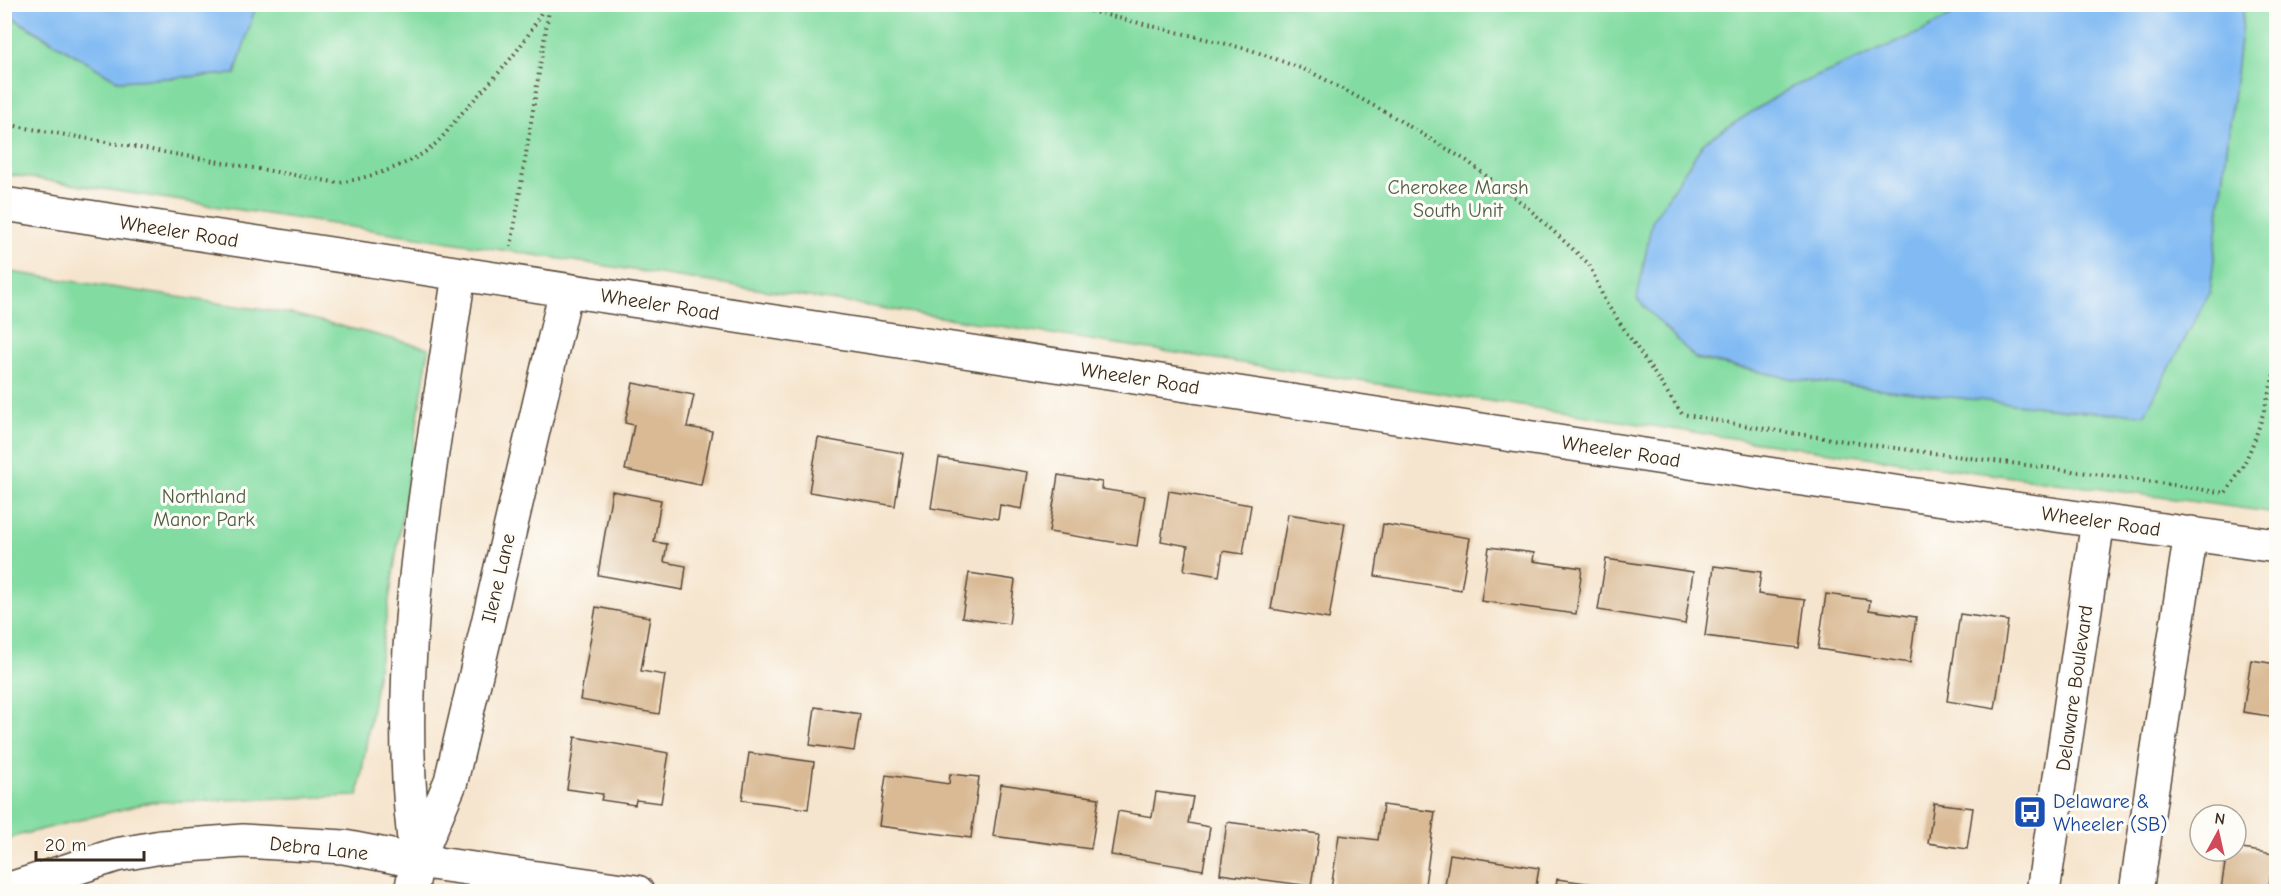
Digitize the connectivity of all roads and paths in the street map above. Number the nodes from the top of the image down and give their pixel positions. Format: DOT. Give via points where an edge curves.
graph roads {
  1 [pos="545,4"];
  2 [pos="550,4"];
  3 [pos="1061,4"];
  4 [pos="4,124"];
  5 [pos="4,204"];
  6 [pos="510,250"];
  7 [pos="459,274"];
  8 [pos="566,290"];
  9 [pos="2277,367"];
  10 [pos="2098,521"];
  11 [pos="2191,533"];
  12 [pos="2277,546"];
  13 [pos="414,876"];
  14 [pos="4,891"];
  15 [pos="637,891"];
  16 [pos="2043,891"];
  17 [pos="2136,891"];
  1 -- 4 [label="path" via="506,64 433,146 403,162 339,183"];
  2 -- 6 [label="path"];
  3 -- 9 [label="path" via="1251,50 1311,72 1467,161 1527,207 1589,264 1605,301 1682,414 1810,437 2225,493 2238,477 2257,431"];
  5 -- 7 [label="street, Wheeler Road"];
  7 -- 8 [label="street, Wheeler Road"];
  7 -- 13 [label="street" via="409,649 406,760"];
  8 -- 10 [label="street, Wheeler Road"];
  8 -- 13 [label="street, Ilene Lane" via="451,781"];
  10 -- 11 [label="street, Wheeler Road"];
  10 -- 16 [label="street, Delaware Boulevard"];
  11 -- 12 [label="street, Wheeler Road"];
  11 -- 17 [label="street"];
  13 -- 14 [label="street, Debra Lane" via="344,847 231,842 116,855"];
  13 -- 15 [label="street, Debra Lane"];
}
